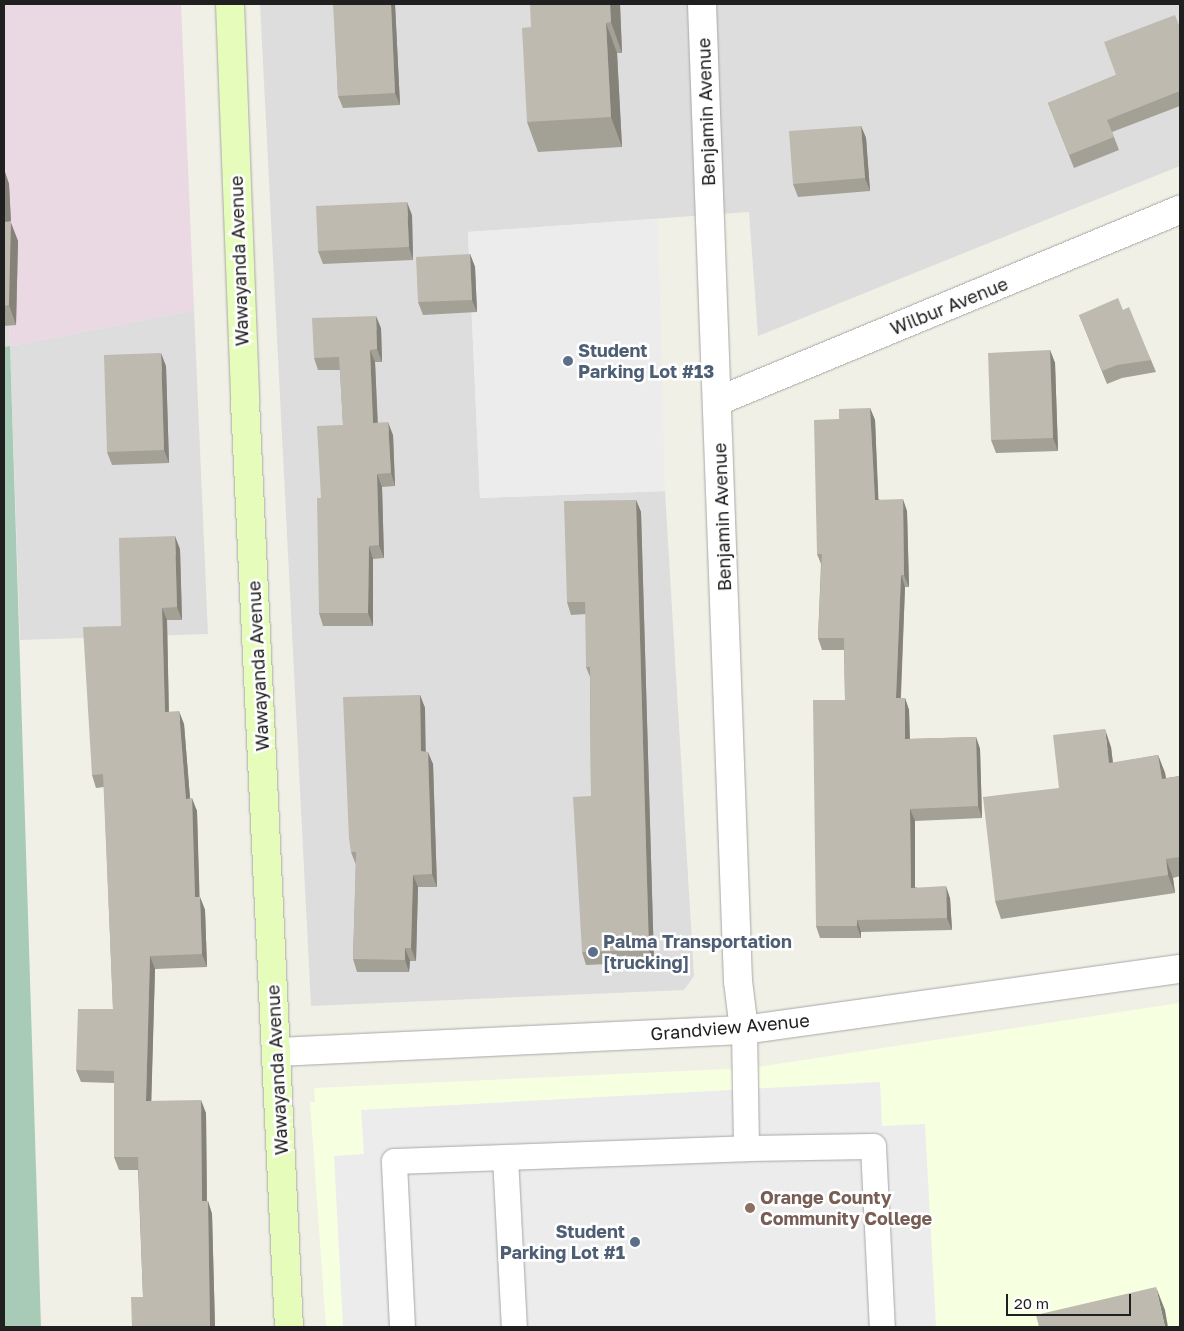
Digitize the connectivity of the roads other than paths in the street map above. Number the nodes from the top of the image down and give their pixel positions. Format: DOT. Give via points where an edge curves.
graph roads {
  1 [pos="230,4"];
  2 [pos="702,4"];
  3 [pos="1180,210"];
  4 [pos="718,401"];
  5 [pos="1180,969"];
  6 [pos="744,1030"];
  7 [pos="276,1052"];
  8 [pos="746,1148"];
  9 [pos="505,1157"];
  10 [pos="289,1327"];
  11 [pos="402,1327"];
  12 [pos="514,1327"];
  13 [pos="882,1327"];
  1 -- 7 [label="street, Wawayanda Avenue"];
  2 -- 4 [label="street, Benjamin Avenue"];
  3 -- 4 [label="street, Wilbur Avenue"];
  4 -- 6 [label="street, Benjamin Avenue" via="738,981"];
  5 -- 6 [label="street, Grandview Avenue"];
  6 -- 7 [label="street, Grandview Avenue"];
  6 -- 8 [label="lane"];
  7 -- 10 [label="street, Wawayanda Avenue"];
  8 -- 9 [label="lane"];
  8 -- 13 [label="lane" via="874,1146"];
  9 -- 11 [label="lane" via="394,1161"];
  9 -- 12 [label="lane"];
}
